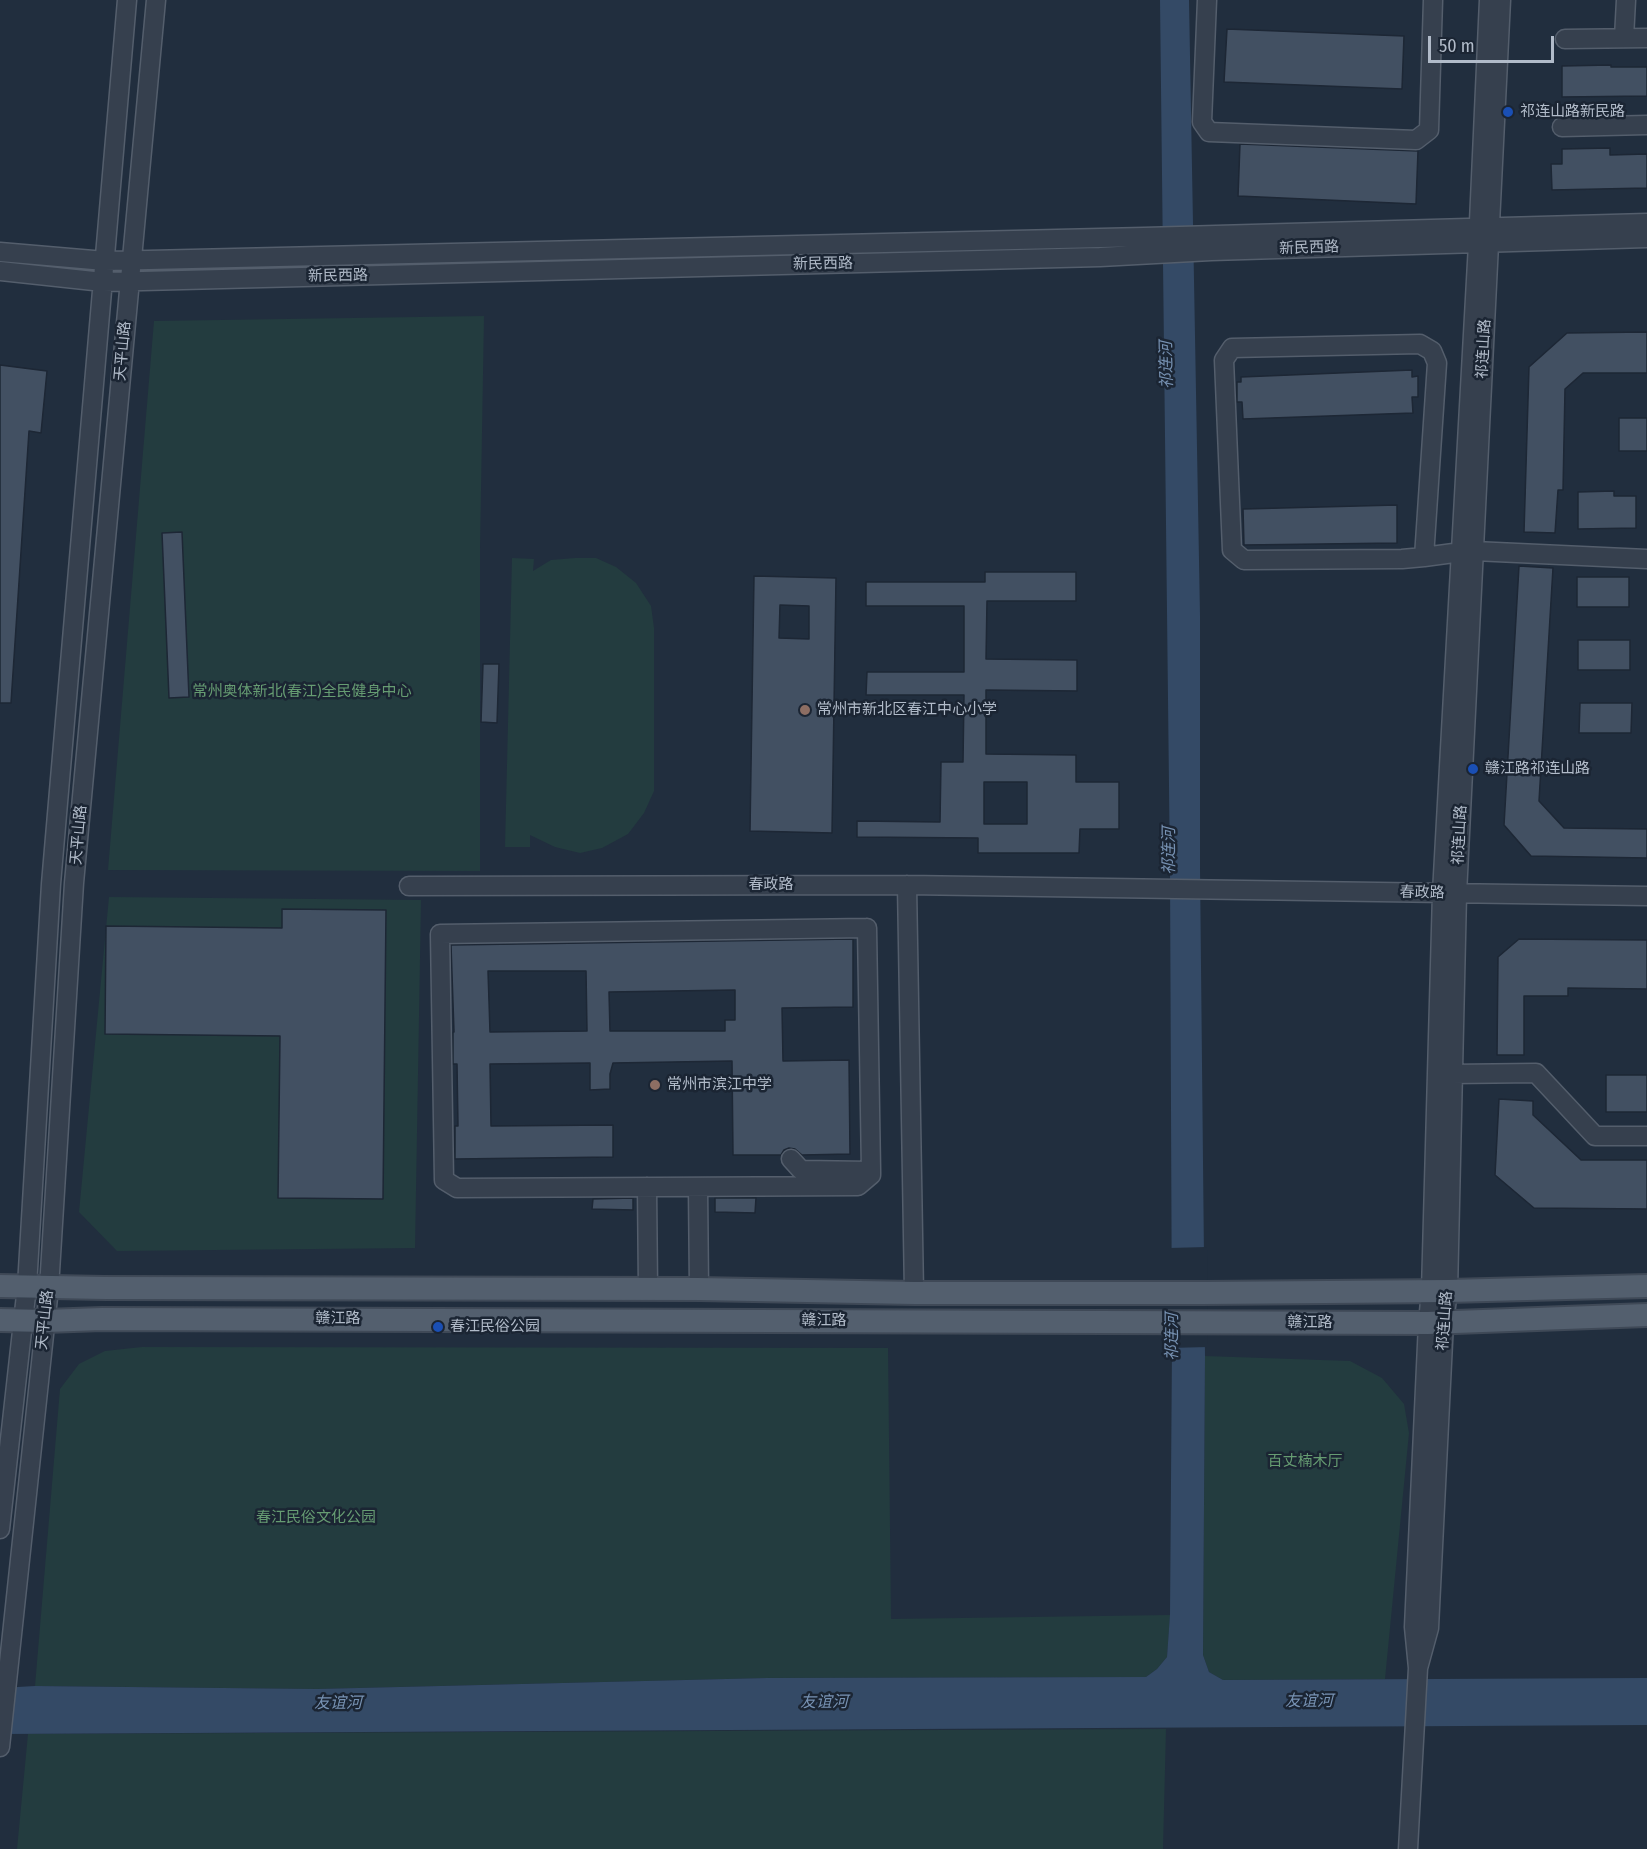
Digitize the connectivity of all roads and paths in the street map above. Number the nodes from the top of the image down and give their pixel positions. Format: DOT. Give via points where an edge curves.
graph roads {
  1 [pos="128,0"];
  2 [pos="156,0"];
  3 [pos="1207,0"];
  4 [pos="1433,0"];
  5 [pos="1489,0"];
  6 [pos="1501,0"];
  7 [pos="1626,0"];
  8 [pos="1624,38"];
  9 [pos="1647,38"];
  10 [pos="1565,39"];
  11 [pos="1647,125"];
  12 [pos="1563,127"];
  13 [pos="1647,223"];
  14 [pos="1484,235"];
  15 [pos="1647,238"];
  16 [pos="1144,246"];
  17 [pos="0,252"];
  18 [pos="105,261"];
  19 [pos="132,261"];
  20 [pos="0,272"];
  21 [pos="130,281"];
  22 [pos="103,282"];
  23 [pos="1467,552"];
  24 [pos="1424,556"];
  25 [pos="1647,559"];
  26 [pos="907,885"];
  27 [pos="409,886"];
  28 [pos="1449,893"];
  29 [pos="1647,896"];
  30 [pos="1452,1074"];
  31 [pos="1647,1136"];
  32 [pos="791,1159"];
  33 [pos="871,1171"];
  34 [pos="647,1187"];
  35 [pos="698,1187"];
  36 [pos="0,1286"];
  37 [pos="27,1286"];
  38 [pos="1647,1286"];
  39 [pos="49,1288"];
  40 [pos="648,1289"];
  41 [pos="699,1289"];
  42 [pos="1440,1290"];
  43 [pos="914,1293"];
  44 [pos="1647,1316"];
  45 [pos="0,1320"];
  46 [pos="34,1321"];
  47 [pos="1436,1323"];
  48 [pos="0,1528"];
  49 [pos="0,1748"];
  50 [pos="1408,1849"];
  1 -- 18 [label="street, 天平山路"];
  2 -- 19 [label="street, 天平山路"];
  3 -- 4 [label="street" via="1202,122 1209,132 1416,140 1428,129"];
  5 -- 14 [label="street, 祁连山路"];
  6 -- 14 [label="street, 祁连山路"];
  7 -- 8 [label="street"];
  8 -- 9 [label="street"];
  8 -- 10 [label="street"];
  11 -- 12 [label="street"];
  13 -- 14 [label="street, 新民西路"];
  14 -- 15 [label="street, 新民西路"];
  14 -- 16 [label="street, 新民西路"];
  14 -- 23 [label="street, 祁连山路"];
  16 -- 19 [label="street, 新民西路"];
  16 -- 21 [label="street, 新民西路"];
  17 -- 18 [label="street, 新民西路"];
  18 -- 19 [label="street, 新民西路"];
  18 -- 22 [label="street, 天平山路"];
  19 -- 21 [label="street, 天平山路"];
  20 -- 22 [label="street, 新民西路"];
  21 -- 22 [label="street, 新民西路"];
  21 -- 39 [label="street, 天平山路" via="74,883"];
  22 -- 37 [label="street, 天平山路" via="51,884"];
  23 -- 24 [label="street"];
  23 -- 25 [label="street"];
  23 -- 28 [label="street, 祁连山路"];
  24 -- 24 [label="street" via="1437,363 1432,351 1419,344 1232,348 1224,360 1232,550 1244,560"];
  26 -- 27 [label="street, 春政路"];
  26 -- 28 [label="street, 春政路"];
  26 -- 43 [label="street"];
  28 -- 29 [label="street, 春政路"];
  28 -- 30 [label="street, 祁连山路"];
  28 -- 42 [label="street, 祁连山路"];
  30 -- 31 [label="street" via="1536,1073 1595,1136"];
  30 -- 42 [label="street, 祁连山路"];
  32 -- 33 [label="street" via="801,1170"];
  33 -- 34 [label="street" via="867,928 440,934 444,1180 457,1188"];
  33 -- 35 [label="street" via="858,1186"];
  34 -- 35 [label="street"];
  34 -- 40 [label="street"];
  35 -- 41 [label="street"];
  36 -- 37 [label="main road, 赣江路"];
  37 -- 39 [label="main road, 赣江路"];
  37 -- 46 [label="street, 天平山路"];
  38 -- 42 [label="main road, 赣江路"];
  39 -- 40 [label="main road, 赣江路"];
  39 -- 46 [label="street, 天平山路"];
  40 -- 41 [label="main road, 赣江路"];
  41 -- 43 [label="main road, 赣江路"];
  42 -- 43 [label="main road, 赣江路"];
  42 -- 47 [label="street, 祁连山路"];
  44 -- 47 [label="main road, 赣江路"];
  45 -- 46 [label="main road, 赣江路"];
  46 -- 47 [label="main road, 赣江路"];
  46 -- 48 [label="street, 天平山路"];
  46 -- 49 [label="street, 天平山路"];
  47 -- 50 [label="street, 祁连山路" via="1429,1628 1418,1668"];
}
